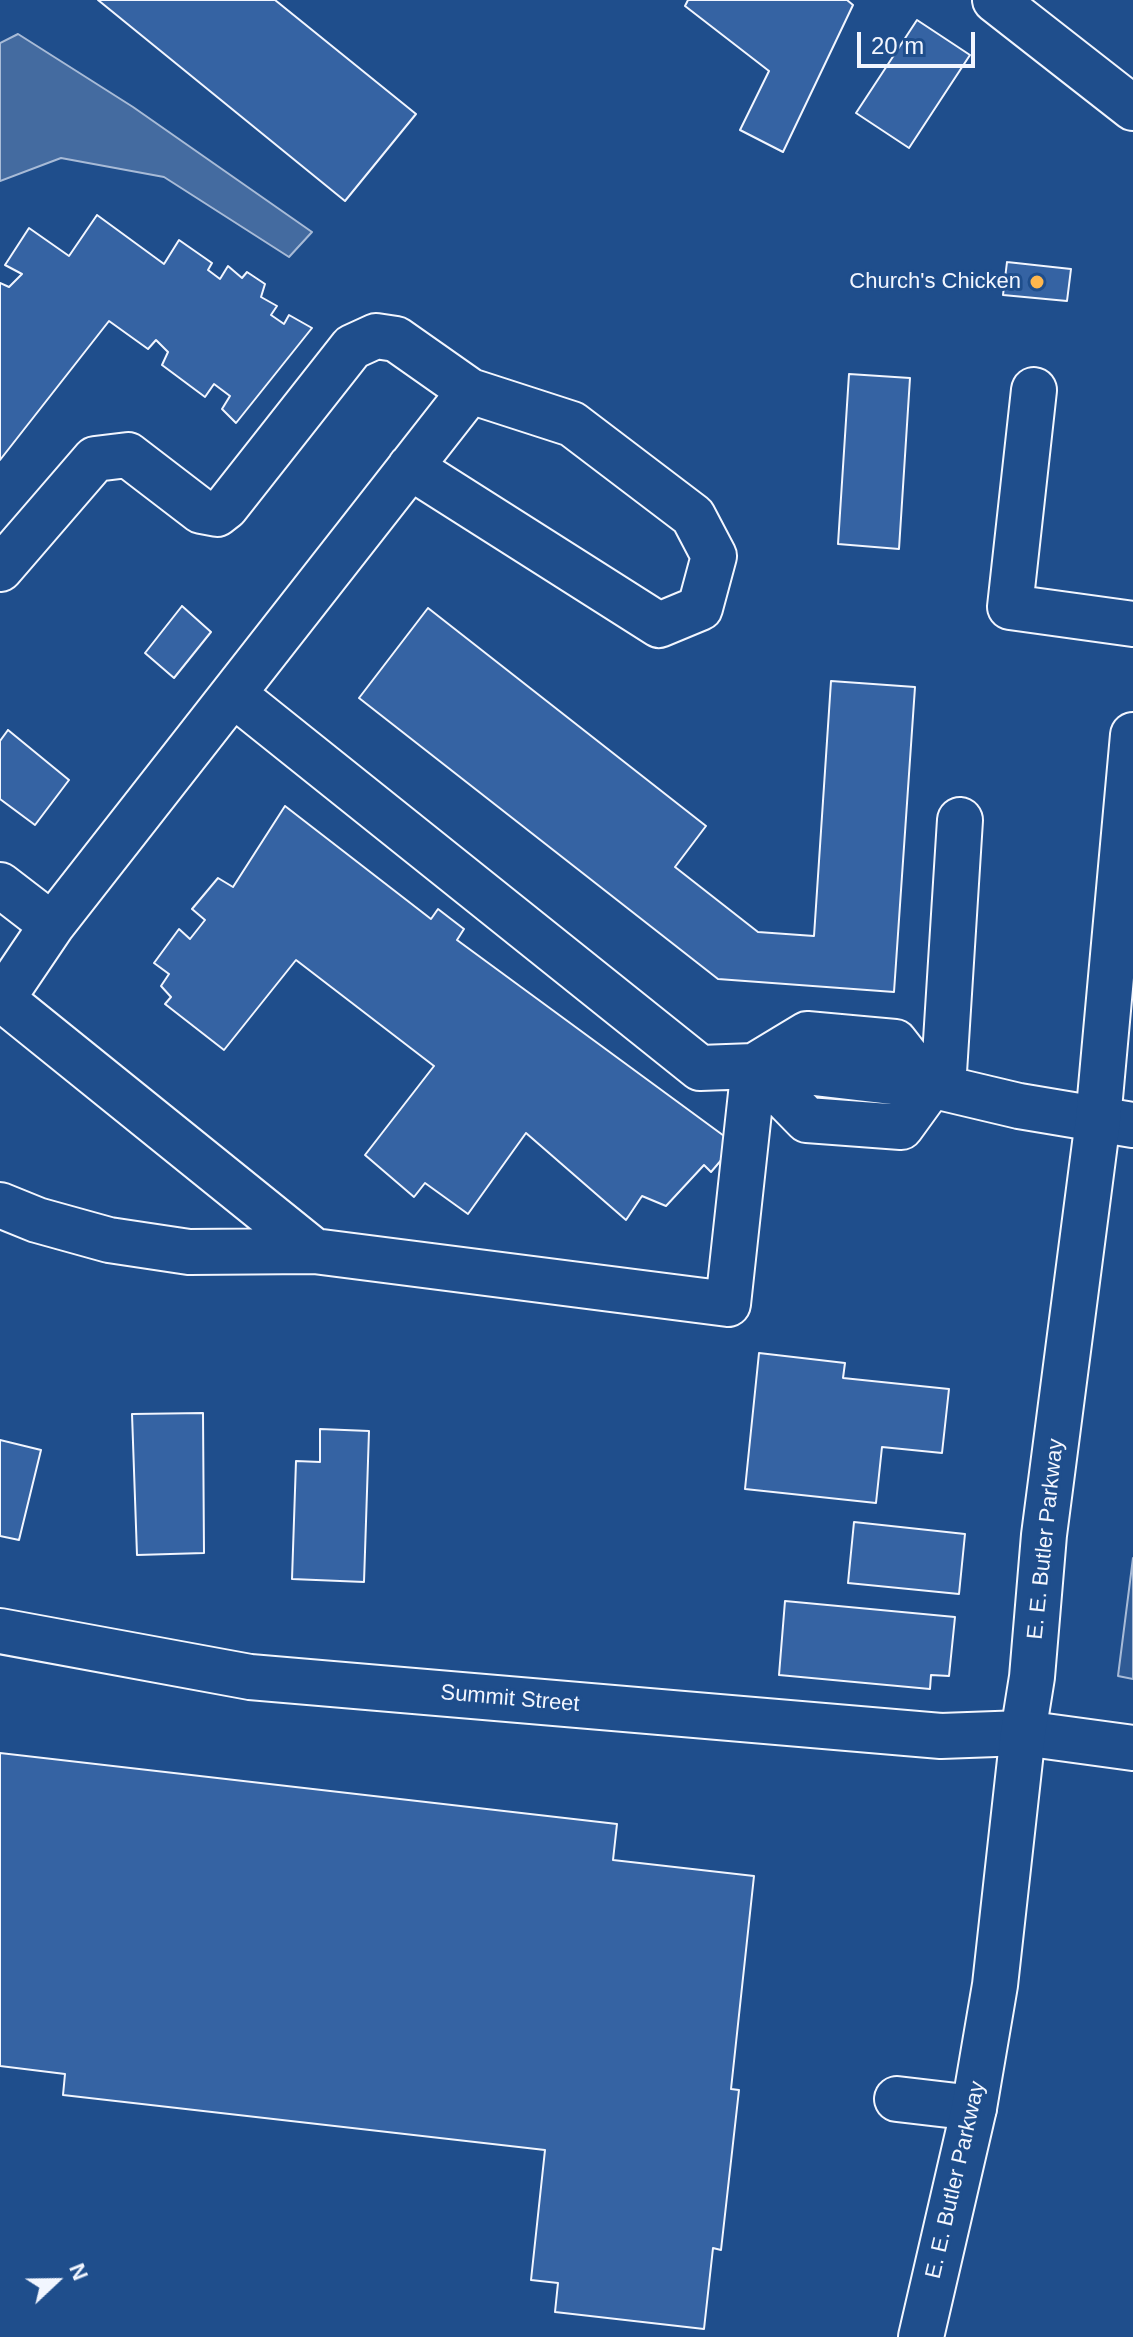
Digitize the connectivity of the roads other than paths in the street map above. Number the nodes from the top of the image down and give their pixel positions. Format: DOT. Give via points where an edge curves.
graph roads {
  1 [pos="995,0"];
  2 [pos="1133,108"];
  3 [pos="1034,390"];
  4 [pos="470,391"];
  5 [pos="410,467"];
  6 [pos="0,569"];
  7 [pos="1133,624"];
  8 [pos="233,694"];
  9 [pos="1133,735"];
  10 [pos="960,820"];
  11 [pos="0,885"];
  12 [pos="52,925"];
  13 [pos="1,1000"];
  14 [pos="754,1066"];
  15 [pos="936,1088"];
  16 [pos="1116,1122"];
  17 [pos="0,1205"];
  18 [pos="314,1251"];
  19 [pos="0,1631"];
  20 [pos="1023,1733"];
  21 [pos="1133,1748"];
  22 [pos="897,2099"];
  23 [pos="974,2108"];
  24 [pos="921,2337"];
  1 -- 2 [label="main road"];
  3 -- 7 [label="main road" via="1010,607"];
  4 -- 5 [label="main road"];
  4 -- 5 [label="main road" via="572,424 693,516 714,556 700,608 659,625"];
  4 -- 6 [label="main road" via="396,339 376,336 352,347 217,514 201,511 128,455 95,459"];
  5 -- 8 [label="main road"];
  8 -- 12 [label="main road"];
  8 -- 14 [label="main road" via="700,1068"];
  9 -- 16 [label="main road, E. E. Butler Parkway"];
  10 -- 15 [label="main road"];
  11 -- 12 [label="main road"];
  12 -- 13 [label="main road"];
  13 -- 18 [label="main road"];
  14 -- 15 [label="main road" via="807,1034 895,1042"];
  14 -- 15 [label="main road" via="807,1120 901,1127"];
  14 -- 18 [label="main road" via="728,1304"];
  15 -- 16 [label="main road"];
  16 -- 20 [label="main road, E. E. Butler Parkway" via="1044,1535"];
  17 -- 18 [label="main road" via="122,1242 189,1252"];
  19 -- 20 [label="main road, Summit Street" via="250,1677 941,1736"];
  20 -- 21 [label="main road, Summit Street"];
  20 -- 23 [label="main road, E. E. Butler Parkway" via="999,1959"];
  22 -- 23 [label="main road"];
  23 -- 24 [label="main road, E. E. Butler Parkway"];
}
